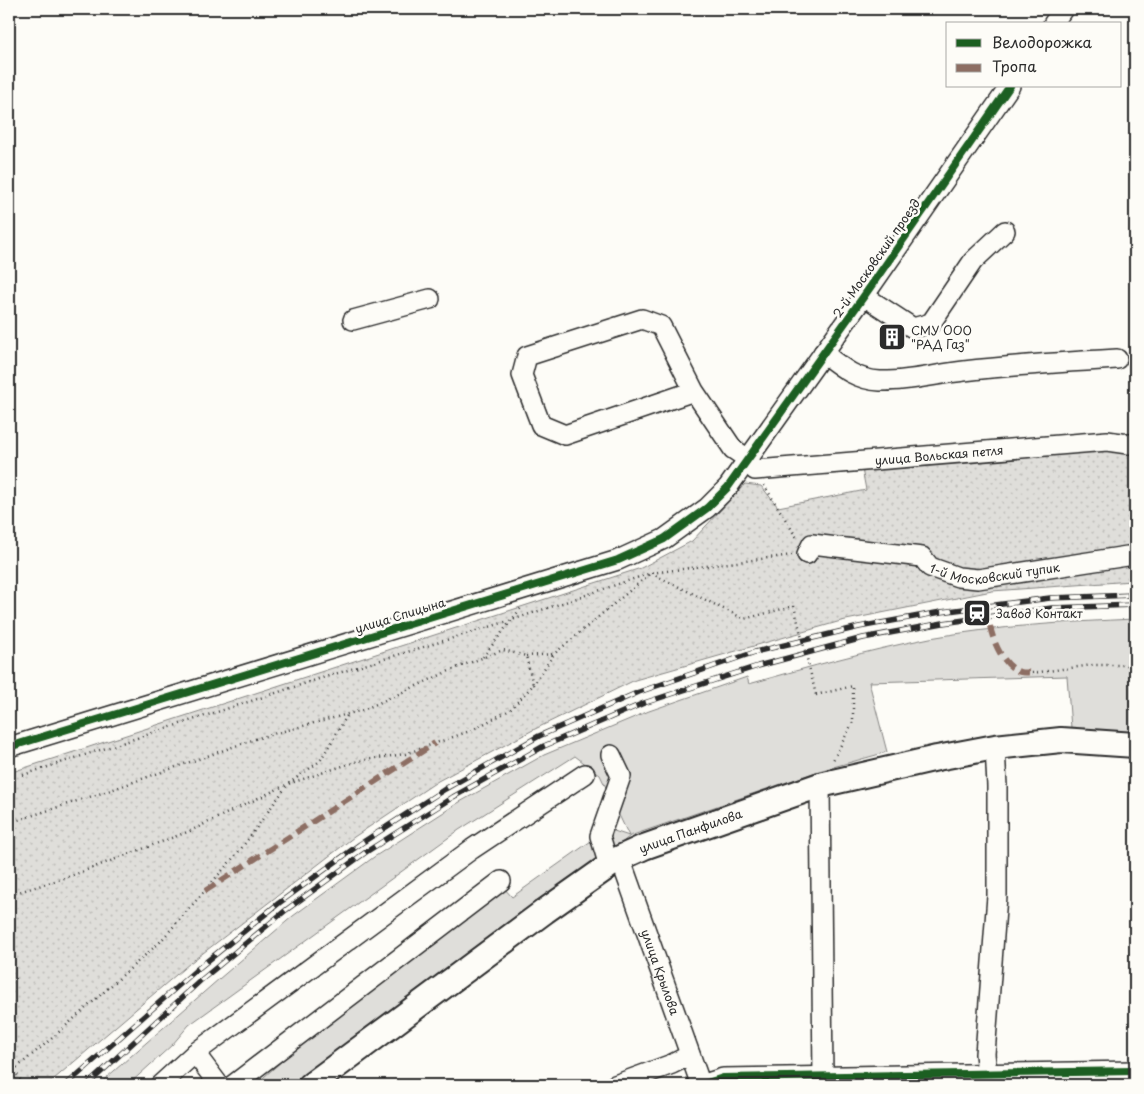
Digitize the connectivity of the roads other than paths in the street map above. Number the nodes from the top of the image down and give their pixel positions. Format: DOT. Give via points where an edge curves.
graph roads {
  1 [pos="1063,9"];
  2 [pos="1054,22"];
  3 [pos="1009,88"];
  4 [pos="1005,232"];
  5 [pos="864,296"];
  6 [pos="430,298"];
  7 [pos="353,320"];
  8 [pos="823,353"];
  9 [pos="1117,359"];
  10 [pos="694,392"];
  11 [pos="759,442"];
  12 [pos="1135,444"];
  13 [pos="752,464"];
  14 [pos="807,554"];
  15 [pos="1135,556"];
  16 [pos="1135,744"];
  17 [pos="9,747"];
  18 [pos="995,747"];
  19 [pos="611,755"];
  20 [pos="585,774"];
  21 [pos="820,785"];
  22 [pos="614,862"];
  23 [pos="501,881"];
  24 [pos="195,1053"];
  25 [pos="690,1055"];
  26 [pos="1135,1071"];
  27 [pos="987,1073"];
  28 [pos="823,1078"];
  29 [pos="160,1085"];
  30 [pos="219,1085"];
  31 [pos="233,1085"];
  32 [pos="311,1085"];
  33 [pos="615,1085"];
  34 [pos="701,1085"];
  1 -- 2 [label="street"];
  3 -- 5 [label="street, 2-й Московский проезд"];
  4 -- 5 [label="street" via="973,261 931,323 913,328"];
  5 -- 8 [label="street, 2-й Московский проезд"];
  6 -- 7 [label="street"];
  8 -- 9 [label="street" via="850,374 879,381"];
  8 -- 11 [label="street, 2-й Московский проезд"];
  10 -- 10 [label="street" via="661,326 642,320 527,356 522,375 541,425 565,435"];
  10 -- 13 [label="street" via="733,449"];
  11 -- 13 [label="street, улица Спицына"];
  12 -- 13 [label="street, улица Вольская петля" via="1107,441"];
  13 -- 17 [label="street, улица Спицына" via="707,508 664,539 618,560"];
  14 -- 15 [label="street, 1-й Московский тупик" via="812,544 922,556 930,567 958,578 978,579"];
  16 -- 18 [label="main road, улица Панфилова" via="1061,740"];
  18 -- 21 [label="main road, улица Панфилова"];
  18 -- 27 [label="street" via="997,896 985,1054"];
  19 -- 22 [label="street, улица Крылова" via="621,776 600,836"];
  20 -- 24 [label="street" via="472,849"];
  21 -- 22 [label="main road, улица Панфилова" via="672,836"];
  21 -- 28 [label="street"];
  22 -- 25 [label="street, улица Крылова"];
  22 -- 32 [label="main road, улица Панфилова"];
  23 -- 31 [label="street"];
  24 -- 29 [label="street"];
  24 -- 30 [label="street"];
  25 -- 33 [label="street"];
  25 -- 34 [label="street, улица Крылова"];
  26 -- 27 [label="street"];
  27 -- 28 [label="street"];
  28 -- 34 [label="street" via="723,1078"];
}
